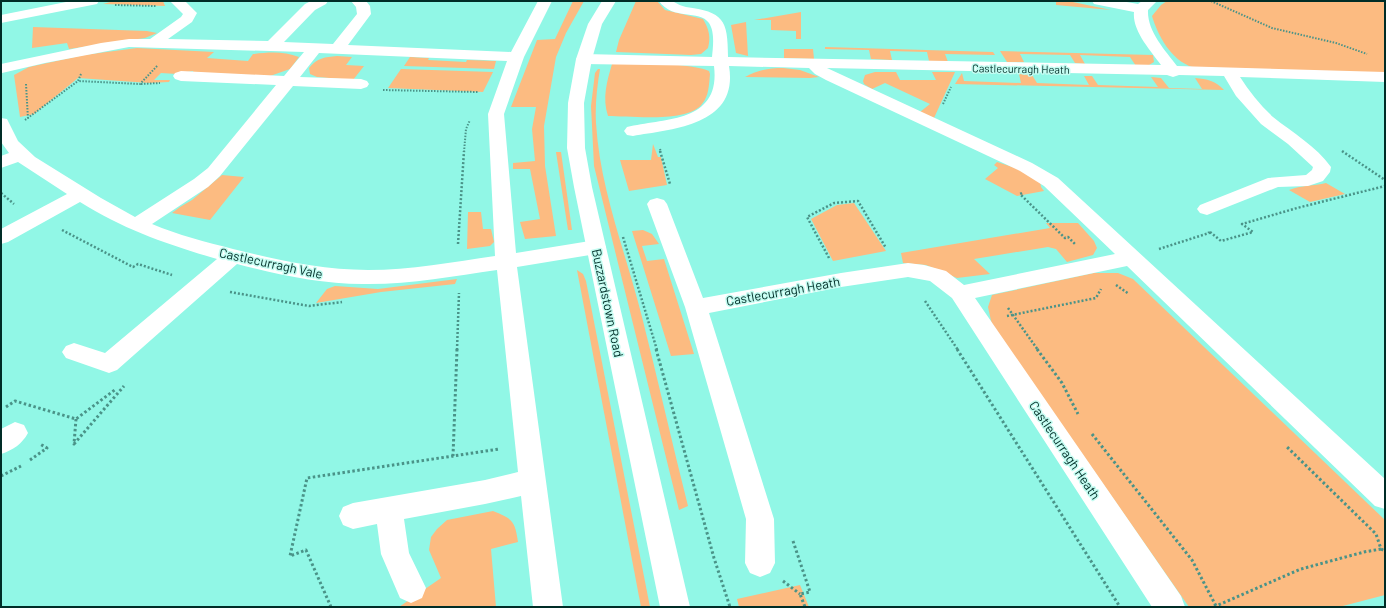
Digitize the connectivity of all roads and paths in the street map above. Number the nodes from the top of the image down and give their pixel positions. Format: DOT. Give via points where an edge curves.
graph roads {
  1 [pos="92,1"];
  2 [pos="320,1"];
  3 [pos="358,1"];
  4 [pos="545,1"];
  5 [pos="609,1"];
  6 [pos="666,1"];
  7 [pos="1099,1"];
  8 [pos="1211,1"];
  9 [pos="180,4"];
  10 [pos="113,5"];
  11 [pos="1145,5"];
  12 [pos="2,18"];
  13 [pos="155,42"];
  14 [pos="272,46"];
  15 [pos="315,48"];
  16 [pos="337,49"];
  17 [pos="1372,56"];
  18 [pos="516,57"];
  19 [pos="584,59"];
  20 [pos="720,61"];
  21 [pos="162,62"];
  22 [pos="814,64"];
  23 [pos="960,68"];
  24 [pos="2,69"];
  25 [pos="83,70"];
  26 [pos="1173,72"];
  27 [pos="1228,72"];
  28 [pos="181,76"];
  29 [pos="1385,77"];
  30 [pos="78,81"];
  31 [pos="289,81"];
  32 [pos="26,83"];
  33 [pos="361,84"];
  34 [pos="503,93"];
  35 [pos="471,118"];
  36 [pos="28,119"];
  37 [pos="1,124"];
  38 [pos="933,124"];
  39 [pos="653,127"];
  40 [pos="633,131"];
  41 [pos="1340,150"];
  42 [pos="19,155"];
  43 [pos="1,162"];
  44 [pos="1385,180"];
  45 [pos="1385,186"];
  46 [pos="1025,191"];
  47 [pos="81,194"];
  48 [pos="665,197"];
  49 [pos="1207,209"];
  50 [pos="136,225"];
  51 [pos="1209,231"];
  52 [pos="622,234"];
  53 [pos="1,236"];
  54 [pos="458,245"];
  55 [pos="596,247"];
  56 [pos="233,256"];
  57 [pos="1130,258"];
  58 [pos="506,261"];
  59 [pos="902,271"];
  60 [pos="1098,273"];
  61 [pos="841,280"];
  62 [pos="460,287"];
  63 [pos="993,287"];
  64 [pos="960,293"];
  65 [pos="1132,297"];
  66 [pos="696,307"];
  67 [pos="1013,315"];
  68 [pos="979,322"];
  69 [pos="74,352"];
  70 [pos="1,410"];
  71 [pos="76,418"];
  72 [pos="1080,418"];
  73 [pos="1089,430"];
  74 [pos="1280,441"];
  75 [pos="528,445"];
  76 [pos="532,481"];
  77 [pos="1385,497"];
  78 [pos="389,510"];
  79 [pos="353,516"];
  80 [pos="1383,550"];
  81 [pos="760,563"];
  82 [pos="411,588"];
  83 [pos="1215,606"];
  84 [pos="548,607"];
  85 [pos="674,607"];
  86 [pos="730,607"];
  87 [pos="1120,607"];
  88 [pos="1170,607"];
  1 -- 12 [label="street"];
  2 -- 14 [label="street" via="310,7"];
  3 -- 16 [label="street" via="363,6 364,14"];
  4 -- 18 [label="street"];
  5 -- 19 [label="street, Buzzardstown Road" via="595,24"];
  6 -- 20 [label="street" via="674,8 703,14 716,22 721,40"];
  7 -- 11 [label="street"];
  8 -- 17 [label="path" via="1282,31 1342,45"];
  9 -- 10 [label="path"];
  9 -- 13 [label="street" via="190,13 187,19"];
  11 -- 26 [label="street" via="1140,19"];
  13 -- 14 [label="street"];
  13 -- 24 [label="street" via="101,47"];
  14 -- 15 [label="street"];
  15 -- 16 [label="street"];
  15 -- 31 [label="street"];
  16 -- 18 [label="street"];
  18 -- 34 [label="street"];
  19 -- 20 [label="street, Castlecurragh Heath"];
  19 -- 55 [label="street, Buzzardstown Road" via="576,103 576,148"];
  20 -- 22 [label="street, Castlecurragh Heath"];
  20 -- 39 [label="street" via="723,77 713,107 693,119"];
  21 -- 30 [label="path" via="140,84"];
  22 -- 23 [label="street, Castlecurragh Heath"];
  22 -- 38 [label="street" via="820,71"];
  23 -- 26 [label="street, Castlecurragh Heath"];
  23 -- 38 [label="path"];
  25 -- 30 [label="path"];
  26 -- 27 [label="street, Castlecurragh Heath"];
  27 -- 29 [label="street, Castlecurragh Heath"];
  27 -- 49 [label="street" via="1242,93 1267,120 1294,140 1322,167 1316,177 1308,180 1275,182"];
  28 -- 31 [label="street"];
  30 -- 36 [label="path"];
  31 -- 33 [label="street"];
  31 -- 50 [label="street" via="214,172"];
  32 -- 36 [label="path"];
  33 -- 34 [label="path" via="357,89"];
  34 -- 58 [label="street" via="496,114"];
  35 -- 54 [label="path" via="466,129"];
  36 -- 37 [label="path"];
  37 -- 42 [label="street, Castlecurragh Vale" via="3,132"];
  38 -- 57 [label="street" via="1026,167 1051,182"];
  39 -- 40 [label="street"];
  39 -- 48 [label="path"];
  41 -- 44 [label="path"];
  42 -- 43 [label="street"];
  42 -- 47 [label="street, Castlecurragh Vale"];
  45 -- 51 [label="path" via="1242,224 1253,232 1221,241"];
  46 -- 60 [label="path" via="1020,194 1085,254"];
  47 -- 50 [label="street, Castlecurragh Vale"];
  47 -- 53 [label="street"];
  48 -- 66 [label="street"];
  49 -- 51 [label="path"];
  50 -- 56 [label="street, Castlecurragh Vale"];
  51 -- 57 [label="path"];
  52 -- 86 [label="path"];
  55 -- 58 [label="street, Castlecurragh Vale"];
  55 -- 85 [label="street, Buzzardstown Road"];
  56 -- 58 [label="street, Castlecurragh Vale" via="311,273 370,277"];
  56 -- 69 [label="street" via="109,364"];
  57 -- 60 [label="street"];
  57 -- 77 [label="street"];
  58 -- 75 [label="street"];
  59 -- 61 [label="street, Castlecurragh Heath"];
  59 -- 61 [label="path" via="858,201 834,204 807,217"];
  59 -- 64 [label="street, Castlecurragh Heath" via="924,272 938,276"];
  59 -- 87 [label="path" via="945,329"];
  60 -- 63 [label="street"];
  60 -- 65 [label="path"];
  60 -- 67 [label="path" via="1096,298"];
  61 -- 66 [label="street, Castlecurragh Heath"];
  62 -- 75 [label="path" via="453,456"];
  63 -- 64 [label="street"];
  63 -- 67 [label="path"];
  64 -- 68 [label="street, Castlecurragh Heath"];
  66 -- 81 [label="street" via="760,519"];
  67 -- 68 [label="path"];
  67 -- 72 [label="path" via="1062,383"];
  68 -- 88 [label="street, Castlecurragh Heath"];
  70 -- 71 [label="path" via="15,401"];
  71 -- 71 [label="path" via="74,444 116,398 124,385"];
  73 -- 83 [label="path" via="1192,560"];
  74 -- 80 [label="path" via="1376,534"];
  75 -- 76 [label="street"];
  76 -- 78 [label="street"];
  76 -- 84 [label="street"];
  78 -- 79 [label="street"];
  78 -- 82 [label="street" via="395,554"];
  80 -- 83 [label="path" via="1364,552 1301,569"];
}
